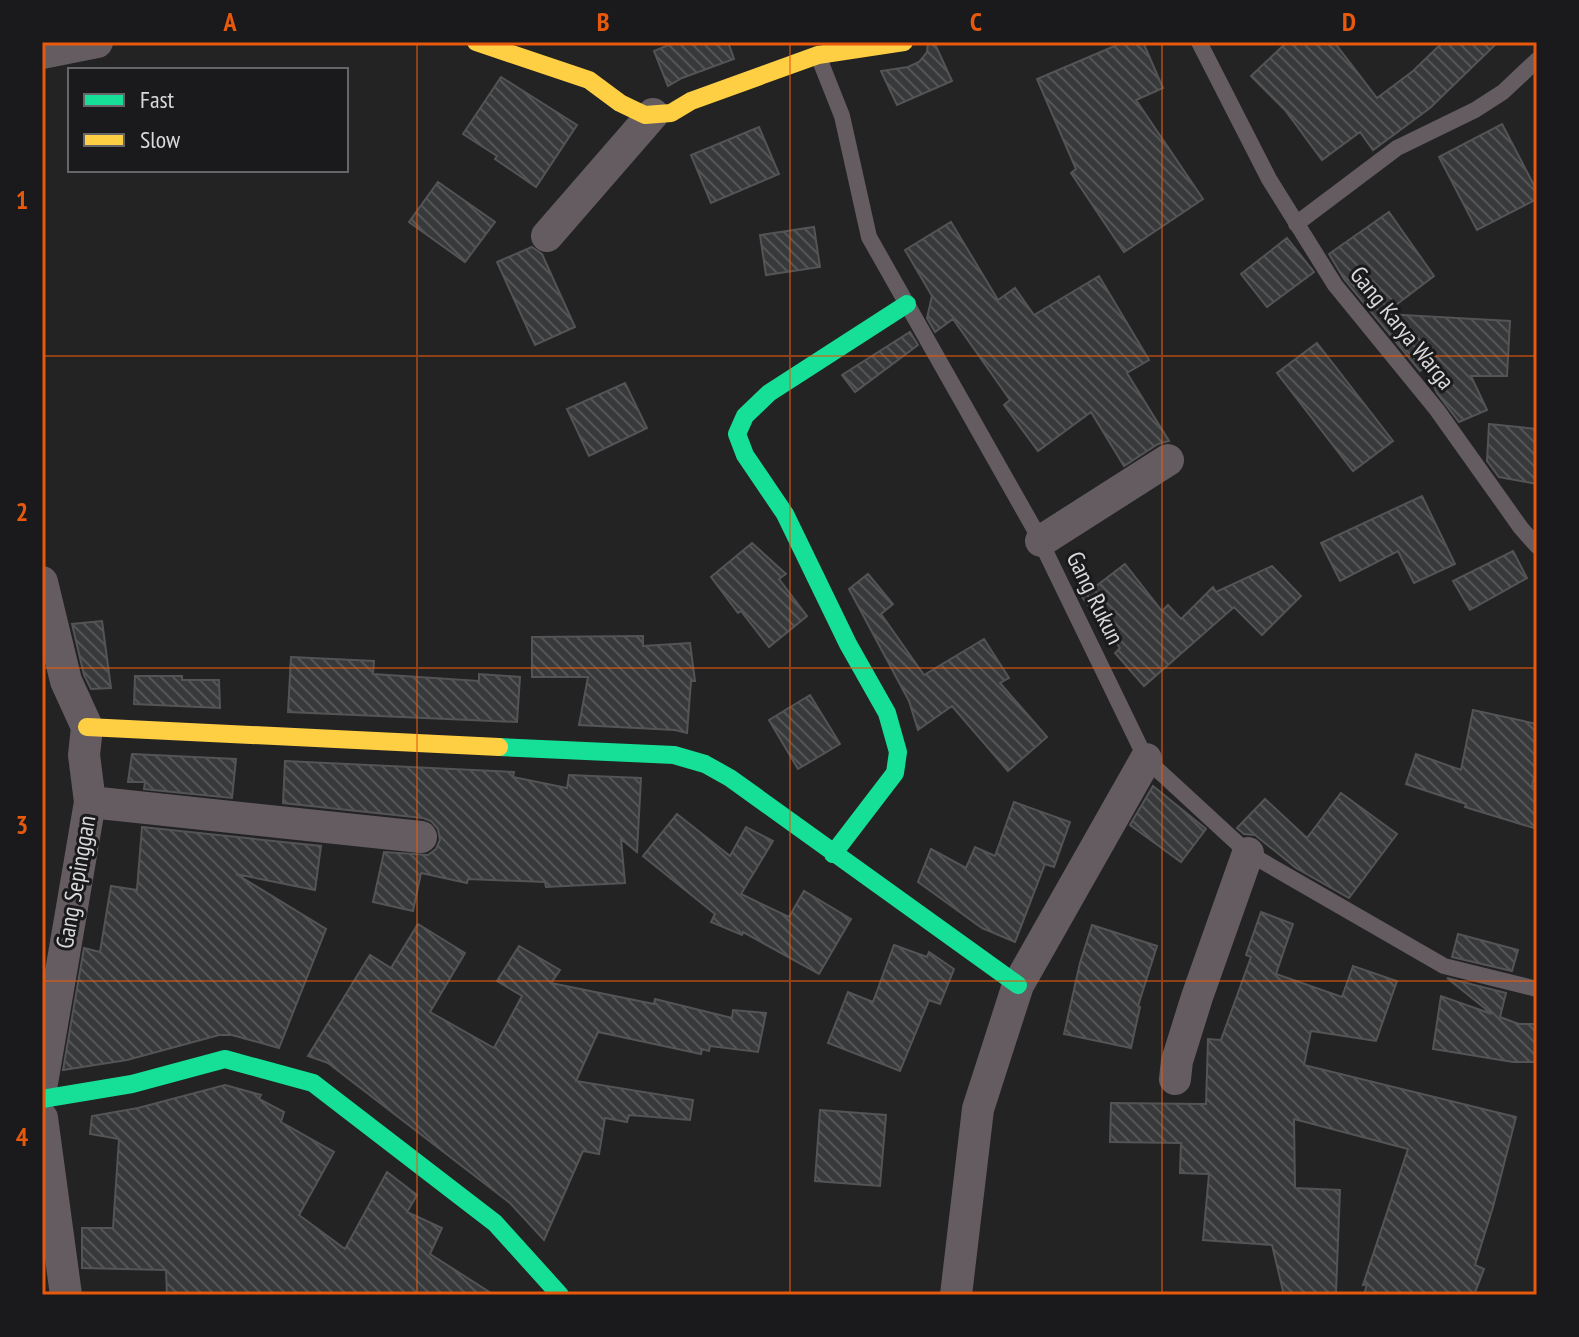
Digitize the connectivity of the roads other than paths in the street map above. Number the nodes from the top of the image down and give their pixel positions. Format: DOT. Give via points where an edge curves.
graph roads {
  1 [pos="97,42"];
  2 [pos="476,42"];
  3 [pos="904,42"];
  4 [pos="1199,42"];
  5 [pos="816,48"];
  6 [pos="42,53"];
  7 [pos="1537,60"];
  8 [pos="653,114"];
  9 [pos="1296,224"];
  10 [pos="547,236"];
  11 [pos="907,304"];
  12 [pos="1168,460"];
  13 [pos="1041,541"];
  14 [pos="1537,546"];
  15 [pos="42,582"];
  16 [pos="87,727"];
  17 [pos="1146,759"];
  18 [pos="90,802"];
  19 [pos="421,837"];
  20 [pos="1248,853"];
  21 [pos="833,854"];
  22 [pos="1018,985"];
  23 [pos="1537,989"];
  24 [pos="1175,1079"];
  25 [pos="42,1083"];
  26 [pos="42,1099"];
  27 [pos="42,1118"];
  28 [pos="66,1295"];
  29 [pos="560,1295"];
  30 [pos="956,1295"];
  1 -- 6 [label="street"];
  2 -- 8 [label="street" via="589,80 620,103"];
  3 -- 5 [label="street"];
  4 -- 9 [label="lane, Gang Karya Warga"];
  5 -- 8 [label="street" via="671,113"];
  5 -- 11 [label="lane, Gang Rukun" via="842,116 869,237"];
  7 -- 9 [label="lane" via="1503,92 1397,148"];
  8 -- 10 [label="street"];
  9 -- 14 [label="lane, Gang Karya Warga" via="1335,285 1437,410"];
  11 -- 13 [label="lane, Gang Rukun"];
  11 -- 21 [label="street" via="769,393 745,416 737,434 785,514 887,713 898,752 895,773"];
  12 -- 13 [label="street"];
  13 -- 17 [label="lane, Gang Rukun"];
  15 -- 16 [label="street" via="66,681"];
  16 -- 18 [label="street, Gang Sepinggan" via="84,755"];
  16 -- 21 [label="street" via="674,755 730,778"];
  17 -- 20 [label="lane, Gang Rukun"];
  17 -- 22 [label="street"];
  18 -- 19 [label="street"];
  18 -- 25 [label="street, Gang Sepinggan"];
  20 -- 23 [label="lane, Gang Rukun" via="1444,966"];
  20 -- 24 [label="street" via="1197,997"];
  21 -- 22 [label="street"];
  22 -- 30 [label="street" via="978,1109"];
  26 -- 29 [label="street" via="132,1084 225,1059 313,1083 495,1223"];
  27 -- 28 [label="street"];
}
